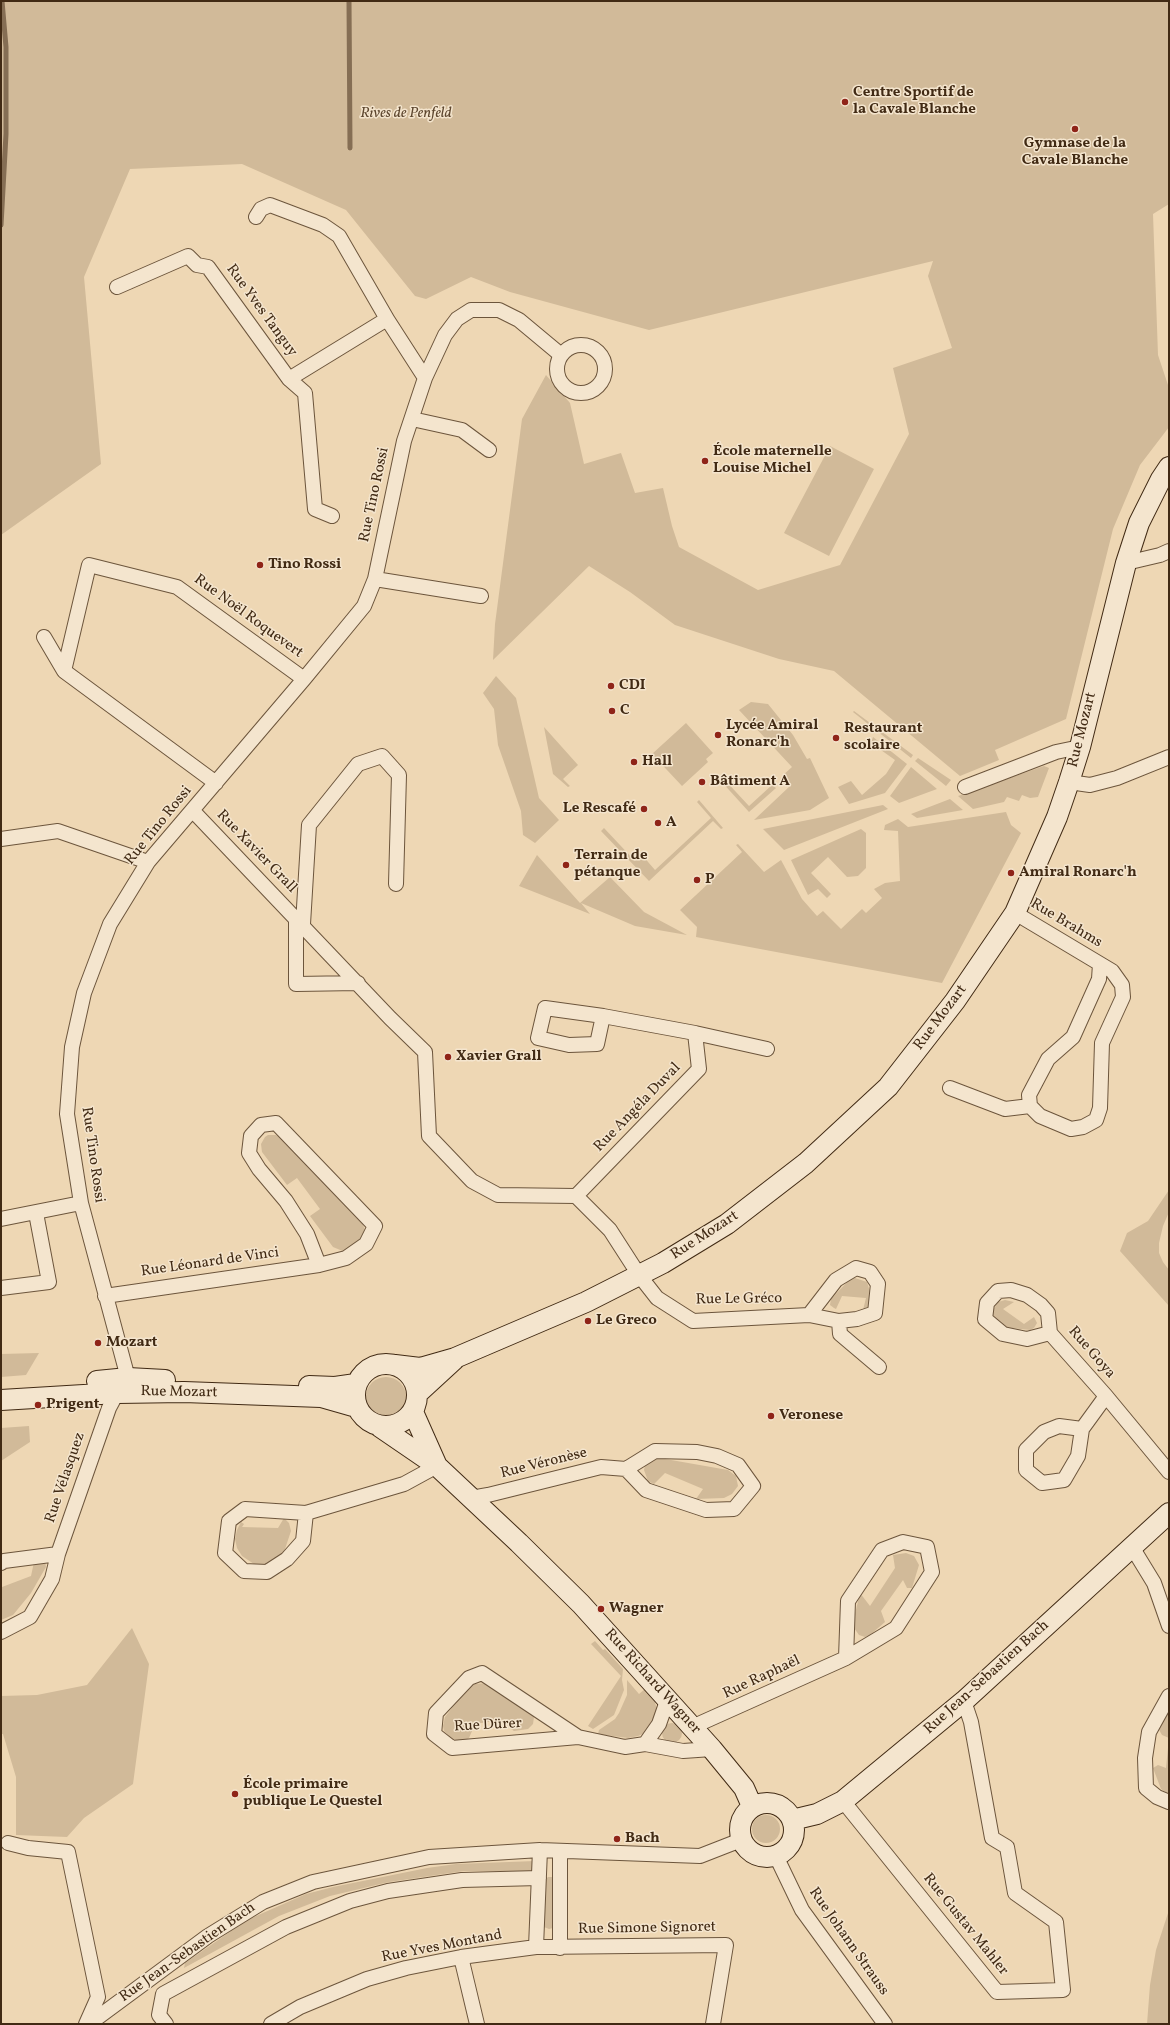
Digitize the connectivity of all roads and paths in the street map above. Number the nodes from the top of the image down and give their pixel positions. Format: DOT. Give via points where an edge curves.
graph roads {
  1 [pos="256,216"];
  2 [pos="117,287"];
  3 [pos="387,319"];
  4 [pos="561,355"];
  5 [pos="425,378"];
  6 [pos="289,379"];
  7 [pos="412,419"];
  8 [pos="489,450"];
  9 [pos="1169,467"];
  10 [pos="332,516"];
  11 [pos="1169,550"];
  12 [pos="1126,563"];
  13 [pos="375,579"];
  14 [pos="480,596"];
  15 [pos="44,637"];
  16 [pos="64,671"];
  17 [pos="304,679"];
  18 [pos="1080,747"];
  19 [pos="1169,757"];
  20 [pos="1069,782"];
  21 [pos="216,783"];
  22 [pos="965,787"];
  23 [pos="192,811"];
  24 [pos="1,839"];
  25 [pos="148,862"];
  26 [pos="396,884"];
  27 [pos="1015,913"];
  28 [pos="299,921"];
  29 [pos="1100,964"];
  30 [pos="358,983"];
  31 [pos="603,1016"];
  32 [pos="695,1033"];
  33 [pos="767,1049"];
  34 [pos="950,1088"];
  35 [pos="1030,1106"];
  36 [pos="576,1196"];
  37 [pos="81,1203"];
  38 [pos="36,1213"];
  39 [pos="1,1219"];
  40 [pos="319,1265"];
  41 [pos="639,1275"];
  42 [pos="1,1288"];
  43 [pos="105,1296"];
  44 [pos="809,1315"];
  45 [pos="839,1321"];
  46 [pos="1050,1333"];
  47 [pos="455,1358"];
  48 [pos="396,1366"];
  49 [pos="879,1367"];
  50 [pos="356,1384"];
  51 [pos="123,1385"];
  52 [pos="1,1388"];
  53 [pos="1106,1396"];
  54 [pos="1,1400"];
  55 [pos="415,1403"];
  56 [pos="356,1407"];
  57 [pos="380,1427"];
  58 [pos="1082,1429"];
  59 [pos="437,1466"];
  60 [pos="626,1469"];
  61 [pos="1169,1472"];
  62 [pos="471,1498"];
  63 [pos="306,1513"];
  64 [pos="1169,1513"];
  65 [pos="1132,1547"];
  66 [pos="58,1554"];
  67 [pos="1,1563"];
  68 [pos="1169,1626"];
  69 [pos="1,1632"];
  70 [pos="846,1658"];
  71 [pos="1169,1696"];
  72 [pos="667,1700"];
  73 [pos="964,1701"];
  74 [pos="692,1727"];
  75 [pos="578,1737"];
  76 [pos="645,1744"];
  77 [pos="712,1749"];
  78 [pos="843,1801"];
  79 [pos="1169,1802"];
  80 [pos="752,1806"];
  81 [pos="792,1820"];
  82 [pos="741,1840"];
  83 [pos="8,1843"];
  84 [pos="540,1850"];
  85 [pos="560,1851"];
  86 [pos="776,1856"];
  87 [pos="539,1878"];
  88 [pos="536,1948"];
  89 [pos="560,1948"];
  90 [pos="461,1958"];
  91 [pos="87,2024"];
  92 [pos="166,2024"];
  93 [pos="271,2024"];
  94 [pos="477,2024"];
  95 [pos="713,2024"];
  96 [pos="885,2024"];
  1 -- 3 [label="street" via="261,209 270,205 323,225 339,236"];
  2 -- 6 [label="street, Rue Yves Tanguy" via="188,256 197,265 208,267"];
  3 -- 5 [label="street"];
  3 -- 6 [label="street, Rue Yves Tanguy"];
  4 -- 5 [label="street, Rue Tino Rossi" via="519,320 499,310 471,310 457,319 445,335"];
  5 -- 7 [label="street, Rue Tino Rossi"];
  6 -- 10 [label="street, Rue Yves Tanguy" via="305,393 315,509"];
  7 -- 8 [label="street" via="462,430"];
  7 -- 13 [label="street, Rue Tino Rossi" via="404,441"];
  9 -- 12 [label="street, Rue Mozart" via="1139,523"];
  11 -- 12 [label="street" via="1160,555"];
  12 -- 18 [label="street, Rue Mozart"];
  13 -- 14 [label="street"];
  13 -- 17 [label="street, Rue Tino Rossi" via="364,606"];
  15 -- 16 [label="street"];
  16 -- 17 [label="street, Rue Noël Roquevert" via="89,565 177,587"];
  16 -- 21 [label="street"];
  17 -- 21 [label="street, Rue Tino Rossi"];
  18 -- 20 [label="street, Rue Mozart"];
  18 -- 22 [label="street" via="1056,752"];
  19 -- 20 [label="street" via="1117,778 1097,783"];
  20 -- 27 [label="street, Rue Mozart" via="1057,817"];
  21 -- 23 [label="street, Rue Tino Rossi"];
  23 -- 25 [label="street, Rue Tino Rossi"];
  23 -- 28 [label="street, Rue Xavier Grall"];
  24 -- 25 [label="street" via="58,831"];
  25 -- 37 [label="street, Rue Tino Rossi" via="104,938 84,993 72,1047 67,1114"];
  26 -- 28 [label="street" via="399,775 382,756 358,764 309,825"];
  27 -- 29 [label="street, Rue Brahms"];
  27 -- 41 [label="street, Rue Mozart" via="955,1001 888,1087 806,1164 733,1220"];
  28 -- 30 [label="street, Rue Xavier Grall"];
  28 -- 30 [label="street, Rue Xavier Grall" via="296,984"];
  29 -- 35 [label="street, Rue Brahms" via="1099,978 1074,1037 1048,1059 1029,1095"];
  29 -- 35 [label="street, Rue Brahms" via="1112,971 1122,985 1123,997 1102,1043 1100,1108 1096,1120 1083,1127 1070,1129 1040,1116"];
  30 -- 36 [label="street, Rue Xavier Grall" via="425,1052 430,1136 472,1181 498,1195"];
  31 -- 31 [label="street" via="596,1044 569,1045 538,1038 545,1008"];
  31 -- 32 [label="street"];
  32 -- 33 [label="street"];
  32 -- 36 [label="street, Rue Angéla Duval" via="699,1069"];
  34 -- 35 [label="street" via="1005,1109"];
  36 -- 41 [label="street" via="610,1230"];
  37 -- 38 [label="street"];
  37 -- 43 [label="street, Rue Tino Rossi"];
  38 -- 39 [label="street"];
  38 -- 42 [label="street" via="49,1282"];
  40 -- 40 [label="street, Rue Léonard de Vinci" via="346,1258 366,1244 376,1226 276,1123 261,1126 251,1136 249,1153 259,1169 286,1200 303,1228"];
  40 -- 43 [label="street, Rue Léonard de Vinci"];
  41 -- 44 [label="street, Rue Le Gréco" via="657,1298 693,1321"];
  41 -- 47 [label="street, Rue Mozart" via="586,1302"];
  43 -- 51 [label="street, Rue Tino Rossi"];
  44 -- 45 [label="street, Rue Le Gréco"];
  44 -- 45 [label="street, Rue Le Gréco" via="836,1280 856,1268 870,1272 878,1284 874,1313 857,1319"];
  45 -- 49 [label="street" via="840,1334"];
  46 -- 46 [label="street, Rue Goya" via="1027,1339 1003,1334 985,1319 987,1303 998,1291 1011,1290 1027,1295 1048,1313"];
  46 -- 53 [label="street, Rue Goya"];
  47 -- 48 [label="street, Rue Mozart" via="420,1368"];
  47 -- 55 [label="street, Rue Mozart"];
  48 -- 50 [label="street" via="377,1365 368,1370"];
  48 -- 55 [label="street" via="407,1372 414,1382"];
  50 -- 51 [label="street, Rue Mozart" via="335,1387"];
  50 -- 56 [label="street"];
  51 -- 52 [label="street, Rue Mozart"];
  51 -- 54 [label="street, Rue Mozart"];
  51 -- 56 [label="street, Rue Mozart" via="184,1392 322,1397"];
  51 -- 66 [label="street, Rue Vélasquez" via="107,1414"];
  53 -- 58 [label="street, Rue Goya"];
  53 -- 61 [label="street, Rue Goya"];
  55 -- 57 [label="street" via="400,1424"];
  55 -- 59 [label="street, Rue Richard Wagner"];
  56 -- 57 [label="street" via="370,1423"];
  57 -- 59 [label="street, Rue Richard Wagner"];
  58 -- 58 [label="street, Rue Goya" via="1078,1456 1064,1480 1042,1483 1026,1470 1026,1450 1044,1432 1059,1426"];
  59 -- 62 [label="street, Rue Richard Wagner"];
  59 -- 63 [label="street" via="404,1484"];
  60 -- 60 [label="street" via="646,1490 706,1510 734,1508 753,1486 738,1465 717,1456 697,1452 655,1451"];
  60 -- 62 [label="street, Rue Véronèse" via="601,1467"];
  62 -- 72 [label="street, Rue Richard Wagner" via="581,1604"];
  63 -- 63 [label="street" via="245,1509 229,1521 225,1553 244,1572 267,1572 287,1559 303,1541"];
  64 -- 65 [label="street, Rue Jean-Sebastien Bach"];
  65 -- 68 [label="street" via="1154,1583"];
  65 -- 73 [label="street, Rue Jean-Sebastien Bach"];
  66 -- 67 [label="street"];
  66 -- 69 [label="street, Rue Vélasquez" via="52,1579 30,1617"];
  70 -- 70 [label="street, Rue Raphaël" via="896,1628 932,1572 927,1547 902,1542 882,1550 848,1601"];
  70 -- 74 [label="street, Rue Raphaël"];
  71 -- 79 [label="street" via="1149,1732 1145,1758 1146,1788"];
  72 -- 74 [label="street, Rue Richard Wagner"];
  72 -- 76 [label="street" via="659,1724"];
  73 -- 78 [label="street, Rue Jean-Sebastien Bach"];
  73 -- 78 [label="street, Rue Gustav Mahler" via="971,1722 992,1838 1007,1847 1015,1893 1056,1922 1063,1990 997,1992"];
  74 -- 77 [label="street, Rue Richard Wagner"];
  75 -- 75 [label="street, Rue Dürer" via="452,1748 434,1734 436,1713 469,1678 482,1673"];
  75 -- 76 [label="street, Rue Dürer" via="625,1747"];
  76 -- 77 [label="street, Rue Dürer" via="683,1751"];
  77 -- 80 [label="street, Rue Richard Wagner" via="744,1788"];
  78 -- 81 [label="street, Rue Jean-Sebastien Bach" via="817,1814"];
  80 -- 81 [label="street" via="761,1803 775,1804 787,1812"];
  80 -- 82 [label="street" via="741,1821"];
  81 -- 86 [label="street" via="793,1837 789,1845"];
  82 -- 85 [label="street, Rue Jean-Sebastien Bach" via="700,1856"];
  82 -- 86 [label="street" via="759,1856"];
  83 -- 91 [label="street" via="68,1852 98,1997"];
  84 -- 85 [label="street, Rue Jean-Sebastien Bach"];
  84 -- 87 [label="street"];
  84 -- 91 [label="street, Rue Jean-Sebastien Bach" via="429,1857 313,1882 262,1902 208,1936"];
  85 -- 89 [label="street, Rue Simone Signoret"];
  86 -- 96 [label="street, Rue Johann Strauss" via="802,1910"];
  87 -- 88 [label="street"];
  87 -- 92 [label="street" via="462,1880 388,1891 350,1901 286,1927 163,1994 159,2015"];
  88 -- 89 [label="street, Rue Simone Signoret"];
  88 -- 90 [label="street, Rue Yves Montand"];
  89 -- 95 [label="street, Rue Simone Signoret" via="726,1945"];
  90 -- 93 [label="street, Rue Yves Montand" via="406,1968 367,1979 300,2007"];
  90 -- 94 [label="street"];
}
